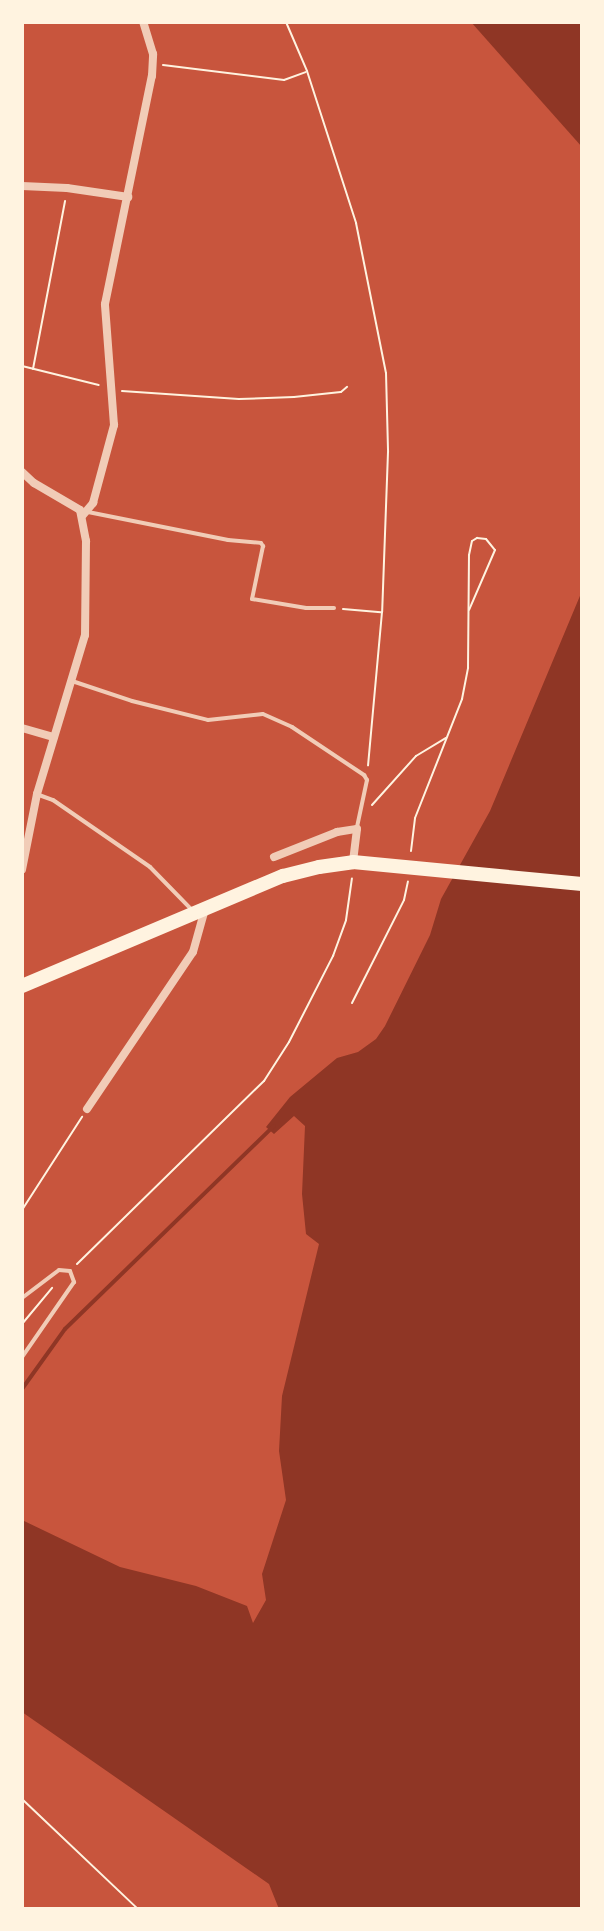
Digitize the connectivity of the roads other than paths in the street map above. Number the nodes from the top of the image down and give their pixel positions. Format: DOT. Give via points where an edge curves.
graph roads {
  1 [pos="143,22"];
  2 [pos="22,186"];
  3 [pos="128,197"];
  4 [pos="22,472"];
  5 [pos="85,513"];
  6 [pos="334,608"];
  7 [pos="72,681"];
  8 [pos="22,728"];
  9 [pos="54,737"];
  10 [pos="37,794"];
  11 [pos="357,829"];
  12 [pos="274,857"];
  13 [pos="356,862"];
  14 [pos="22,870"];
  15 [pos="582,884"];
  16 [pos="200,911"];
  17 [pos="22,986"];
  18 [pos="87,1109"];
  19 [pos="22,1298"];
  20 [pos="22,1357"];
  1 -- 3 [label="street" via="154,65"];
  2 -- 3 [label="street"];
  3 -- 5 [label="street" via="105,304 111,443"];
  4 -- 5 [label="street"];
  5 -- 6 [label="lane" via="261,543 252,599"];
  5 -- 7 [label="street" via="85,635"];
  7 -- 9 [label="street"];
  7 -- 11 [label="lane" via="208,720 263,714 292,727 364,775"];
  8 -- 9 [label="street"];
  9 -- 10 [label="street"];
  10 -- 14 [label="street"];
  10 -- 16 [label="lane" via="150,867"];
  11 -- 12 [label="street"];
  11 -- 13 [label="street"];
  13 -- 15 [label="main road"];
  13 -- 16 [label="main road" via="283,876"];
  16 -- 17 [label="main road"];
  16 -- 18 [label="street" via="204,922 193,952"];
  19 -- 20 [label="lane" via="59,1270 70,1271 74,1282"];
}
